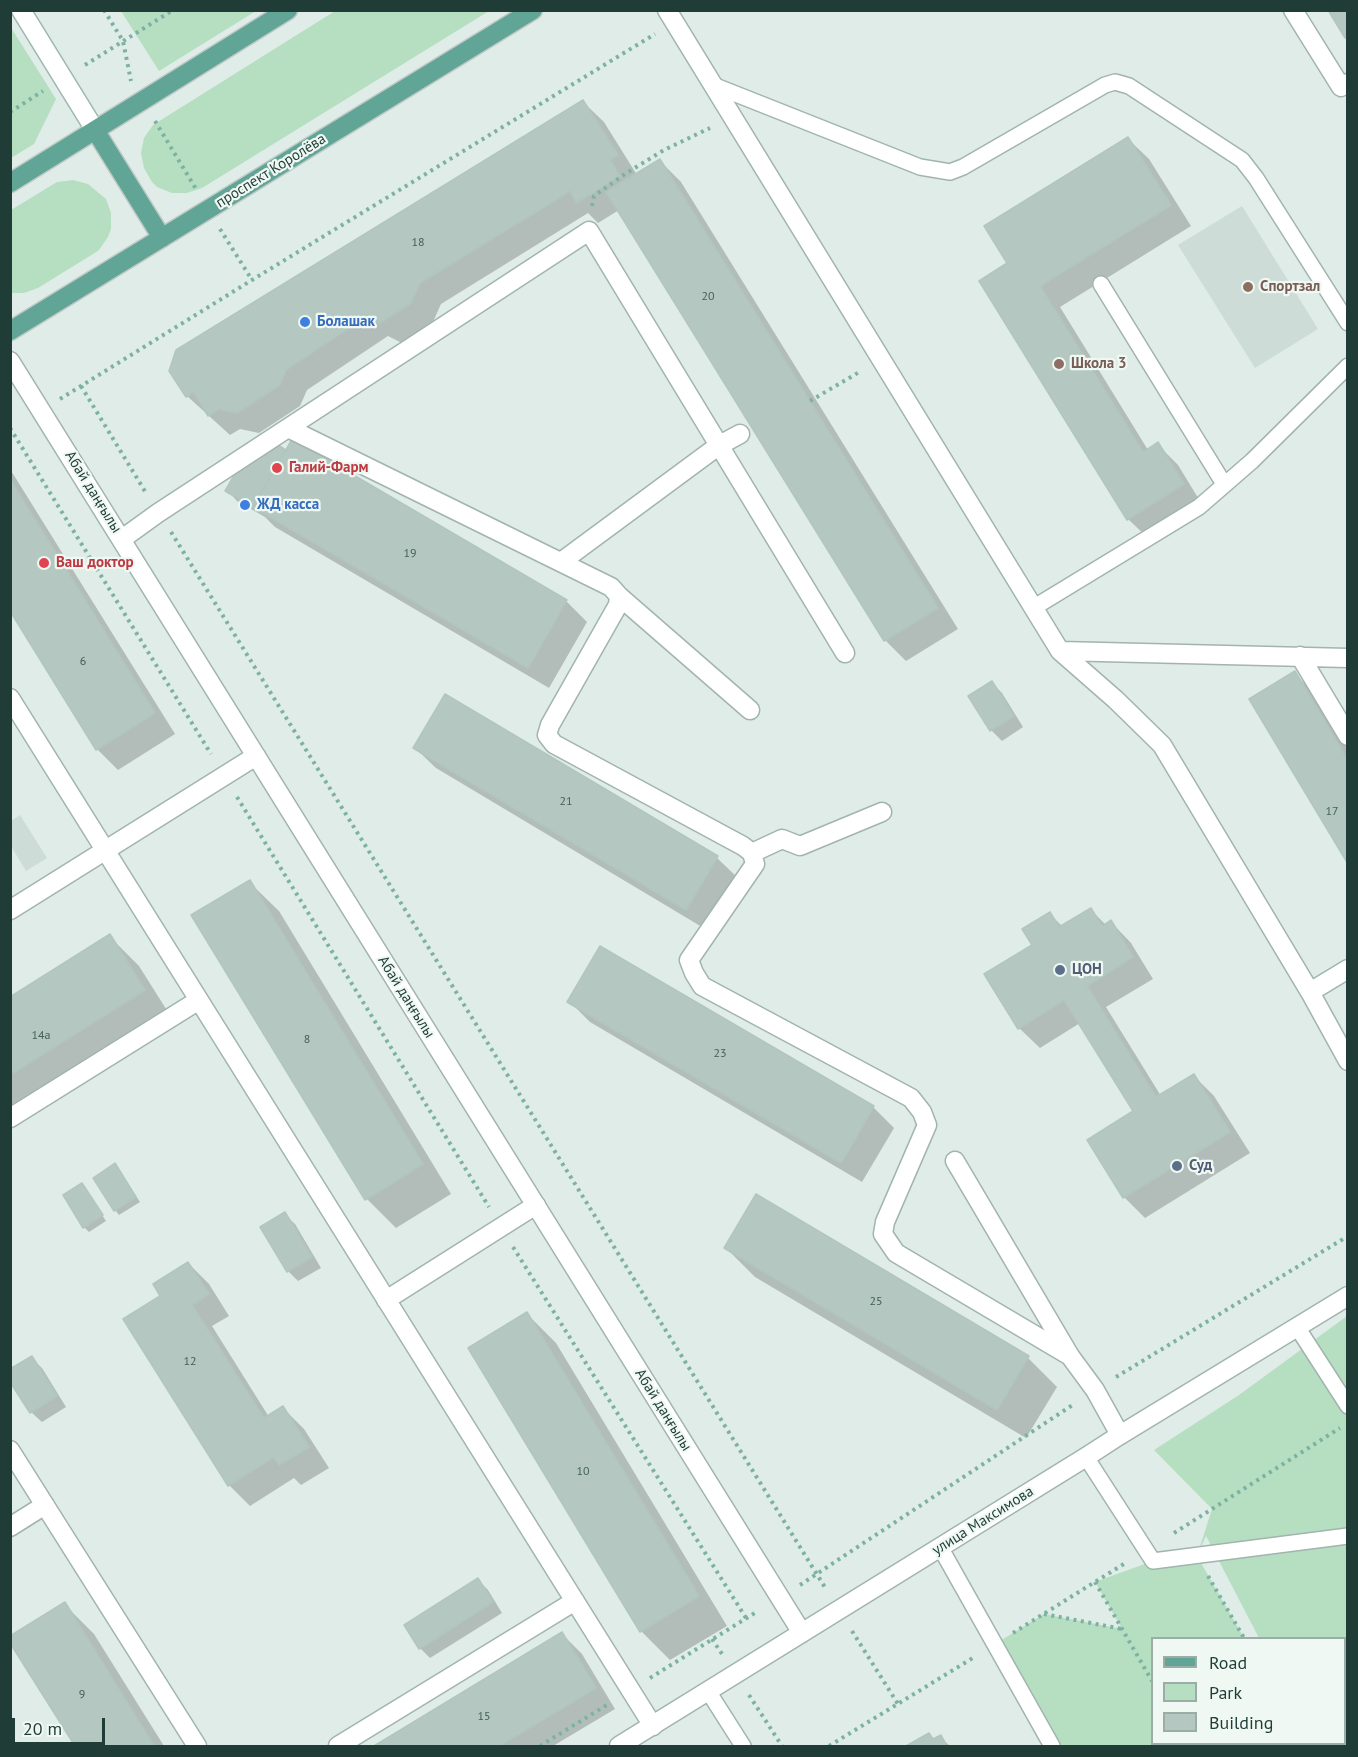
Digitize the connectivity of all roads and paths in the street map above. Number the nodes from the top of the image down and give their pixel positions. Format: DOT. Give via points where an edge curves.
graph roads {
  1 [pos="21,10"];
  2 [pos="104,10"];
  3 [pos="288,10"];
  4 [pos="532,10"];
  5 [pos="1293,10"];
  6 [pos="170,11"];
  7 [pos="671,16"];
  8 [pos="123,41"];
  9 [pos="63,79"];
  10 [pos="1347,83"];
  11 [pos="713,85"];
  12 [pos="142,101"];
  13 [pos="10,112"];
  14 [pos="732,117"];
  15 [pos="95,130"];
  16 [pos="10,183"];
  17 [pos="208,209"];
  18 [pos="589,231"];
  19 [pos="162,238"];
  20 [pos="252,280"];
  21 [pos="1101,284"];
  22 [pos="1347,323"];
  23 [pos="10,332"];
  24 [pos="881,359"];
  25 [pos="10,361"];
  26 [pos="1347,366"];
  27 [pos="81,386"];
  28 [pos="810,401"];
  29 [pos="41,411"];
  30 [pos="10,428"];
  31 [pos="288,428"];
  32 [pos="740,434"];
  33 [pos="718,446"];
  34 [pos="1224,484"];
  35 [pos="158,513"];
  36 [pos="122,539"];
  37 [pos="561,562"];
  38 [pos="619,596"];
  39 [pos="1033,608"];
  40 [pos="1060,651"];
  41 [pos="844,653"];
  42 [pos="1300,656"];
  43 [pos="1347,658"];
  44 [pos="10,698"];
  45 [pos="750,710"];
  46 [pos="1347,736"];
  47 [pos="256,756"];
  48 [pos="224,776"];
  49 [pos="882,812"];
  50 [pos="106,850"];
  51 [pos="752,853"];
  52 [pos="10,910"];
  53 [pos="1347,969"];
  54 [pos="1310,992"];
  55 [pos="199,1000"];
  56 [pos="1347,1061"];
  57 [pos="10,1118"];
  58 [pos="955,1161"];
  59 [pos="536,1205"];
  60 [pos="501,1227"];
  61 [pos="1347,1236"];
  62 [pos="1347,1296"];
  63 [pos="386,1300"];
  64 [pos="1296,1327"];
  65 [pos="1070,1356"];
  66 [pos="1095,1390"];
  67 [pos="1347,1406"];
  68 [pos="1347,1423"];
  69 [pos="1120,1435"];
  70 [pos="10,1450"];
  71 [pos="1086,1457"];
  72 [pos="45,1505"];
  73 [pos="10,1527"];
  74 [pos="1181,1528"];
  75 [pos="1347,1536"];
  76 [pos="940,1547"];
  77 [pos="1146,1550"];
  78 [pos="1197,1556"];
  79 [pos="818,1574"];
  80 [pos="1095,1582"];
  81 [pos="779,1598"];
  82 [pos="575,1601"];
  83 [pos="839,1610"];
  84 [pos="1044,1614"];
  85 [pos="746,1618"];
  86 [pos="1122,1629"];
  87 [pos="802,1633"];
  88 [pos="1243,1637"];
  89 [pos="995,1644"];
  90 [pos="1151,1679"];
  91 [pos="630,1690"];
  92 [pos="708,1691"];
  93 [pos="898,1704"];
  94 [pos="652,1726"];
  95 [pos="197,1746"];
  96 [pos="338,1746"];
  97 [pos="540,1746"];
  98 [pos="619,1746"];
  99 [pos="743,1746"];
  100 [pos="829,1746"];
  101 [pos="1052,1746"];
  1 -- 9 [label="street"];
  2 -- 8 [label="path"];
  3 -- 12 [label="main road"];
  4 -- 17 [label="main road, проспект Королёва"];
  5 -- 10 [label="street" via="1341,87"];
  6 -- 8 [label="path"];
  7 -- 11 [label="street"];
  7 -- 20 [label="path"];
  8 -- 9 [label="path"];
  8 -- 12 [label="path" via="129,79"];
  9 -- 13 [label="path"];
  9 -- 15 [label="street"];
  11 -- 14 [label="street"];
  11 -- 22 [label="lane" via="920,167 950,172 1105,85 1115,82 1129,86 1242,160"];
  12 -- 15 [label="main road"];
  12 -- 17 [label="path"];
  14 -- 18 [label="path" via="664,150 594,196"];
  14 -- 24 [label="street"];
  15 -- 16 [label="main road"];
  15 -- 19 [label="main road"];
  17 -- 19 [label="main road, проспект Королёва"];
  17 -- 20 [label="path"];
  18 -- 31 [label="street"];
  18 -- 33 [label="street"];
  19 -- 23 [label="main road, проспект Королёва"];
  20 -- 27 [label="path"];
  21 -- 34 [label="lane"];
  24 -- 28 [label="path"];
  24 -- 39 [label="street"];
  25 -- 29 [label="street, Абай даңғылы"];
  26 -- 34 [label="lane"];
  27 -- 29 [label="path"];
  27 -- 35 [label="path"];
  29 -- 36 [label="street, Абай даңғылы"];
  30 -- 48 [label="path"];
  31 -- 35 [label="street"];
  31 -- 37 [label="street"];
  32 -- 33 [label="street"];
  33 -- 37 [label="street"];
  33 -- 41 [label="street"];
  34 -- 39 [label="lane" via="1199,507"];
  35 -- 36 [label="street"];
  35 -- 79 [label="path"];
  36 -- 47 [label="street, Абай даңғылы"];
  37 -- 38 [label="street" via="611,587"];
  38 -- 45 [label="street"];
  38 -- 51 [label="street" via="618,605 547,735 554,744"];
  39 -- 40 [label="street"];
  40 -- 42 [label="street"];
  40 -- 54 [label="street" via="1162,745"];
  42 -- 43 [label="street"];
  42 -- 46 [label="street"];
  44 -- 50 [label="street"];
  47 -- 48 [label="street"];
  47 -- 59 [label="street, Абай даңғылы"];
  48 -- 50 [label="street"];
  48 -- 60 [label="path"];
  49 -- 51 [label="street" via="800,846 782,839"];
  50 -- 52 [label="street"];
  50 -- 55 [label="street"];
  51 -- 65 [label="street" via="755,864 689,960 702,986 910,1098 927,1125 883,1234 896,1253"];
  53 -- 54 [label="street"];
  54 -- 56 [label="street"];
  55 -- 57 [label="street"];
  55 -- 63 [label="street"];
  58 -- 65 [label="street"];
  59 -- 60 [label="street"];
  59 -- 81 [label="street, Абай даңғылы"];
  60 -- 63 [label="street"];
  60 -- 85 [label="path"];
  61 -- 66 [label="path"];
  62 -- 64 [label="street, улица Максимова"];
  63 -- 82 [label="street"];
  64 -- 67 [label="lane"];
  64 -- 69 [label="street, улица Максимова"];
  65 -- 66 [label="street"];
  66 -- 69 [label="street"];
  66 -- 79 [label="path"];
  68 -- 74 [label="path"];
  69 -- 71 [label="street, улица Максимова"];
  70 -- 72 [label="street"];
  71 -- 76 [label="street, улица Максимова"];
  71 -- 77 [label="lane"];
  72 -- 73 [label="street"];
  72 -- 95 [label="street"];
  74 -- 77 [label="path"];
  74 -- 78 [label="path"];
  75 -- 78 [label="lane"];
  76 -- 83 [label="street, улица Максимова"];
  76 -- 89 [label="lane"];
  77 -- 78 [label="lane" via="1154,1561"];
  77 -- 80 [label="path"];
  78 -- 88 [label="path"];
  79 -- 81 [label="path"];
  79 -- 83 [label="path"];
  80 -- 84 [label="path"];
  80 -- 86 [label="path"];
  81 -- 85 [label="path"];
  81 -- 87 [label="street, Абай даңғылы"];
  82 -- 91 [label="street"];
  82 -- 96 [label="street"];
  83 -- 87 [label="street, улица Максимова"];
  83 -- 93 [label="path"];
  84 -- 86 [label="path"];
  84 -- 89 [label="path"];
  85 -- 91 [label="path"];
  86 -- 90 [label="path"];
  87 -- 92 [label="street, улица Максимова"];
  89 -- 93 [label="path"];
  89 -- 101 [label="lane"];
  91 -- 94 [label="street"];
  91 -- 97 [label="path"];
  92 -- 94 [label="street, улица Максимова"];
  92 -- 99 [label="lane"];
  93 -- 100 [label="path"];
  94 -- 98 [label="street, улица Максимова"];
}
